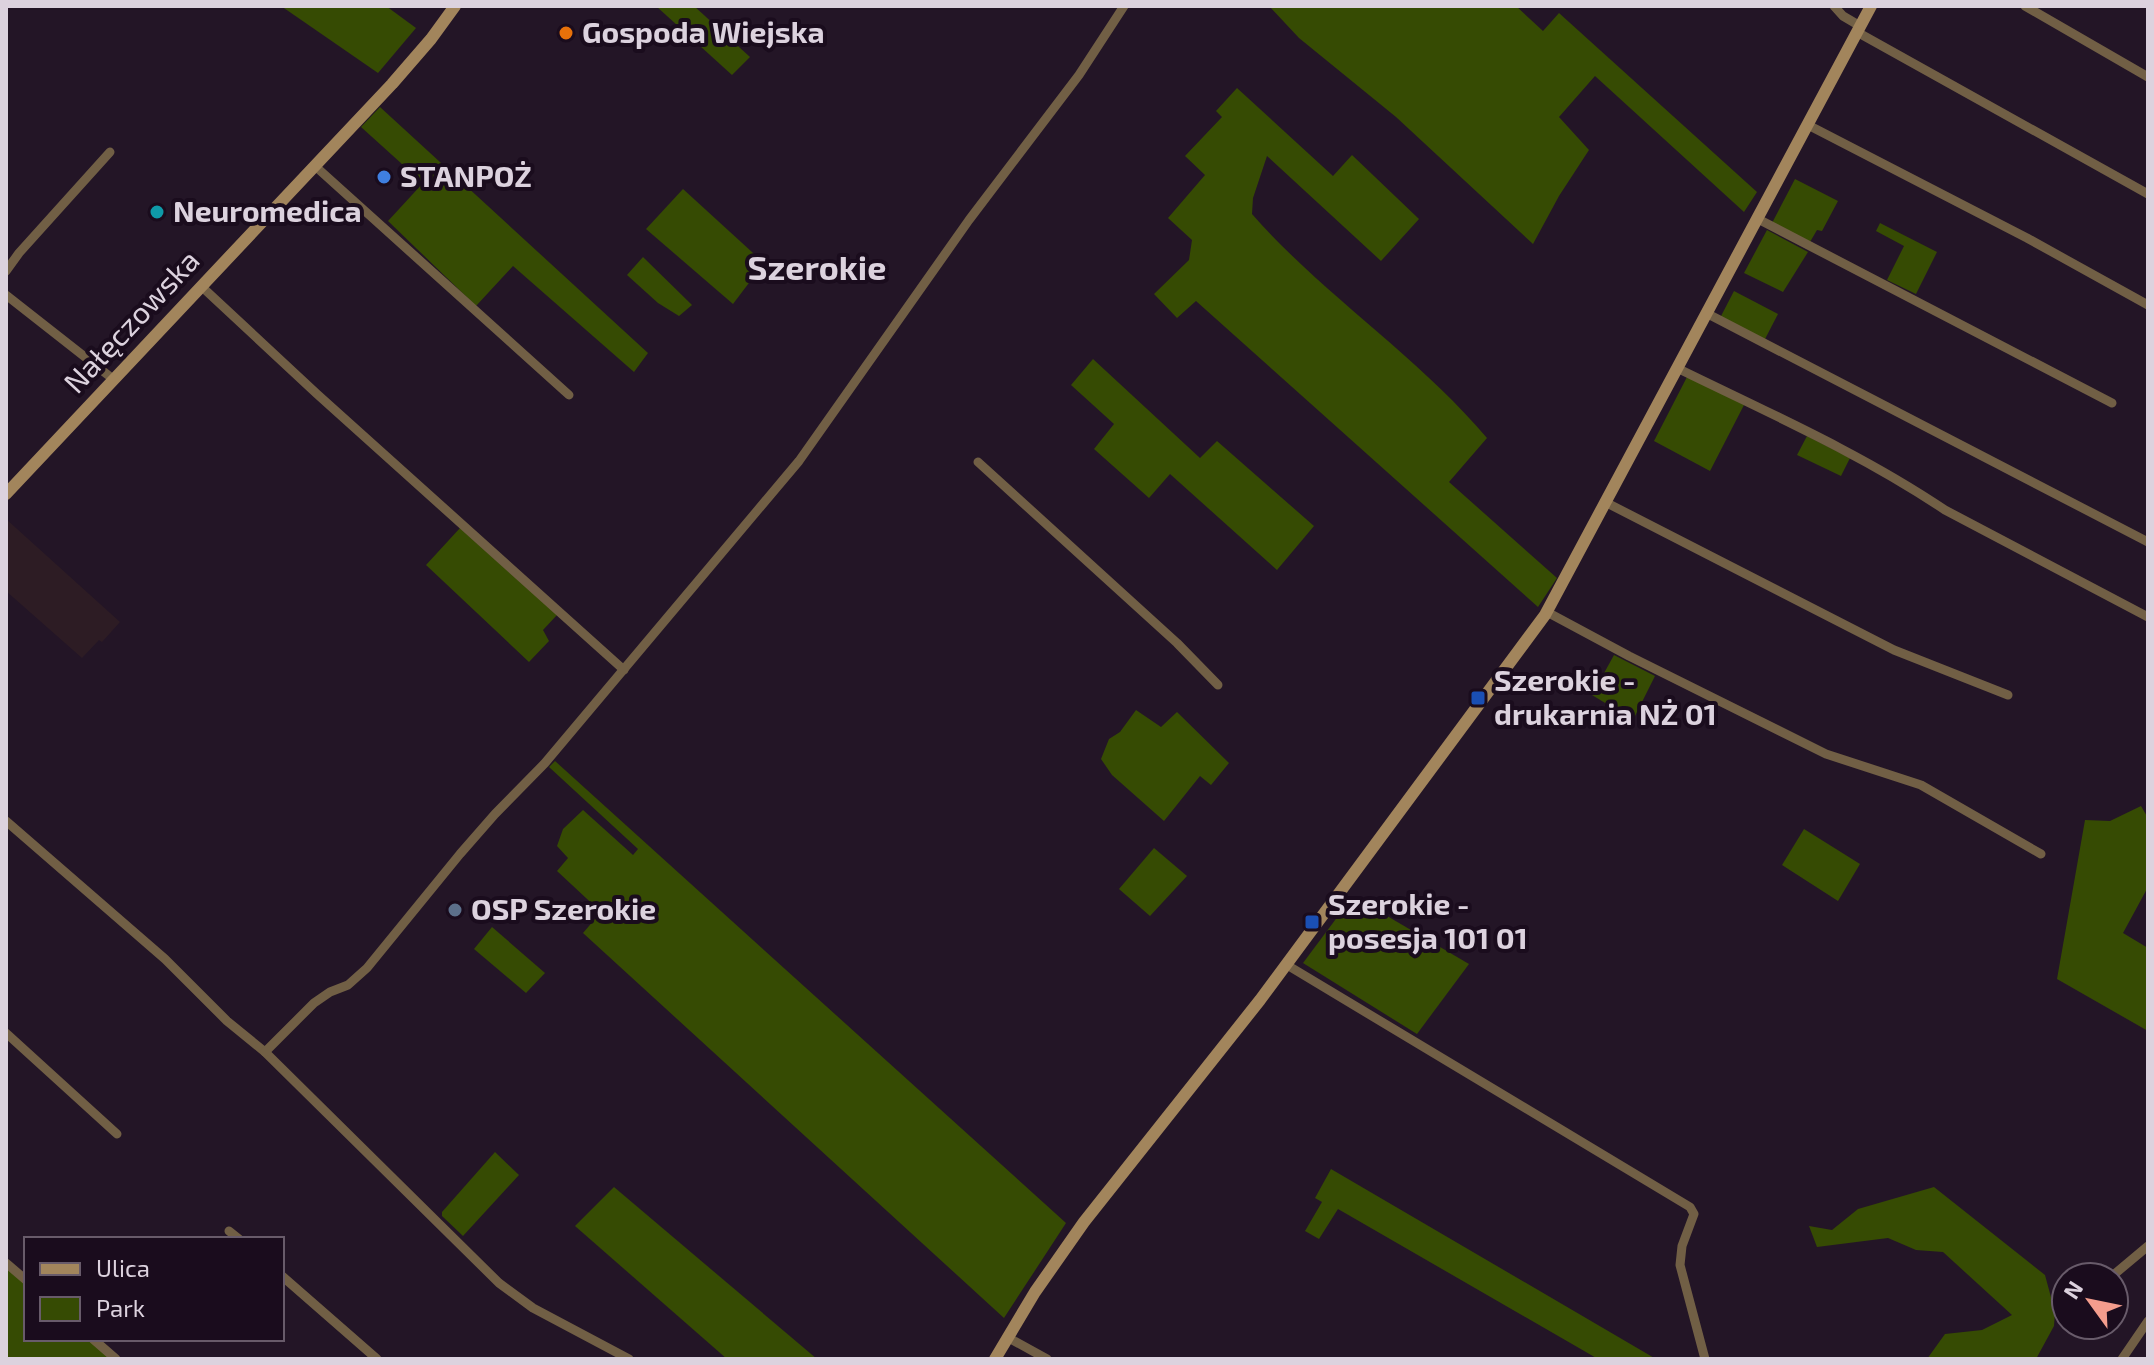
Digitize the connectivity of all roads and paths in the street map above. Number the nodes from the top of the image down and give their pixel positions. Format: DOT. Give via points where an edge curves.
graph roads {
  1 [pos="455,6"];
  2 [pos="1124,6"];
  3 [pos="1834,6"];
  4 [pos="1871,6"];
  5 [pos="2025,6"];
  6 [pos="1859,29"];
  7 [pos="2148,77"];
  8 [pos="1808,125"];
  9 [pos="110,152"];
  10 [pos="315,166"];
  11 [pos="2148,194"];
  12 [pos="1758,219"];
  13 [pos="6,271"];
  14 [pos="201,286"];
  15 [pos="6,295"];
  16 [pos="2148,305"];
  17 [pos="1708,314"];
  18 [pos="1679,369"];
  19 [pos="113,379"];
  20 [pos="569,395"];
  21 [pos="2112,403"];
  22 [pos="978,462"];
  23 [pos="6,494"];
  24 [pos="1607,503"];
  25 [pos="2148,542"];
  26 [pos="1547,612"];
  27 [pos="2148,617"];
  28 [pos="624,670"];
  29 [pos="1218,685"];
  30 [pos="2008,695"];
  31 [pos="6,821"];
  32 [pos="2041,854"];
  33 [pos="1287,965"];
  34 [pos="6,1033"];
  35 [pos="265,1052"];
  36 [pos="117,1134"];
  37 [pos="229,1231"];
  38 [pos="236,1237"];
  39 [pos="2148,1246"];
  40 [pos="2130,1261"];
  41 [pos="6,1263"];
  42 [pos="24,1278"];
  43 [pos="284,1278"];
  44 [pos="2148,1321"];
  45 [pos="1007,1337"];
  46 [pos="95,1341"];
  47 [pos="116,1359"];
  48 [pos="377,1359"];
  49 [pos="629,1359"];
  50 [pos="995,1359"];
  51 [pos="1047,1359"];
  52 [pos="1705,1359"];
  53 [pos="2122,1359"];
  1 -- 10 [label="street, Nałęczowska" via="410,64"];
  2 -- 28 [label="street" via="799,461"];
  3 -- 6 [label="street"];
  4 -- 6 [label="street"];
  5 -- 7 [label="street"];
  6 -- 8 [label="street"];
  6 -- 11 [label="street"];
  8 -- 12 [label="street"];
  8 -- 16 [label="street"];
  9 -- 13 [label="street"];
  10 -- 14 [label="street, Nałęczowska"];
  10 -- 20 [label="street"];
  12 -- 17 [label="street"];
  12 -- 21 [label="street"];
  14 -- 19 [label="street, Nałęczowska"];
  14 -- 28 [label="street"];
  15 -- 19 [label="street"];
  17 -- 18 [label="street"];
  17 -- 25 [label="street"];
  18 -- 24 [label="street"];
  18 -- 27 [label="street" via="1818,437"];
  19 -- 23 [label="street, Nałęczowska"];
  22 -- 29 [label="street"];
  24 -- 26 [label="street"];
  24 -- 30 [label="street" via="1894,650"];
  26 -- 32 [label="street" via="1826,754 1921,785"];
  26 -- 33 [label="street"];
  28 -- 35 [label="street" via="367,968 314,1003"];
  31 -- 35 [label="street"];
  33 -- 45 [label="street" via="1089,1215"];
  33 -- 52 [label="street" via="1693,1209 1679,1255"];
  34 -- 36 [label="street"];
  35 -- 49 [label="street" via="499,1283 533,1308"];
  37 -- 38 [label="street"];
  39 -- 40 [label="street"];
  41 -- 42 [label="street"];
  43 -- 48 [label="street"];
  44 -- 53 [label="street"];
  45 -- 50 [label="street"];
  45 -- 51 [label="street"];
  46 -- 47 [label="street"];
}
